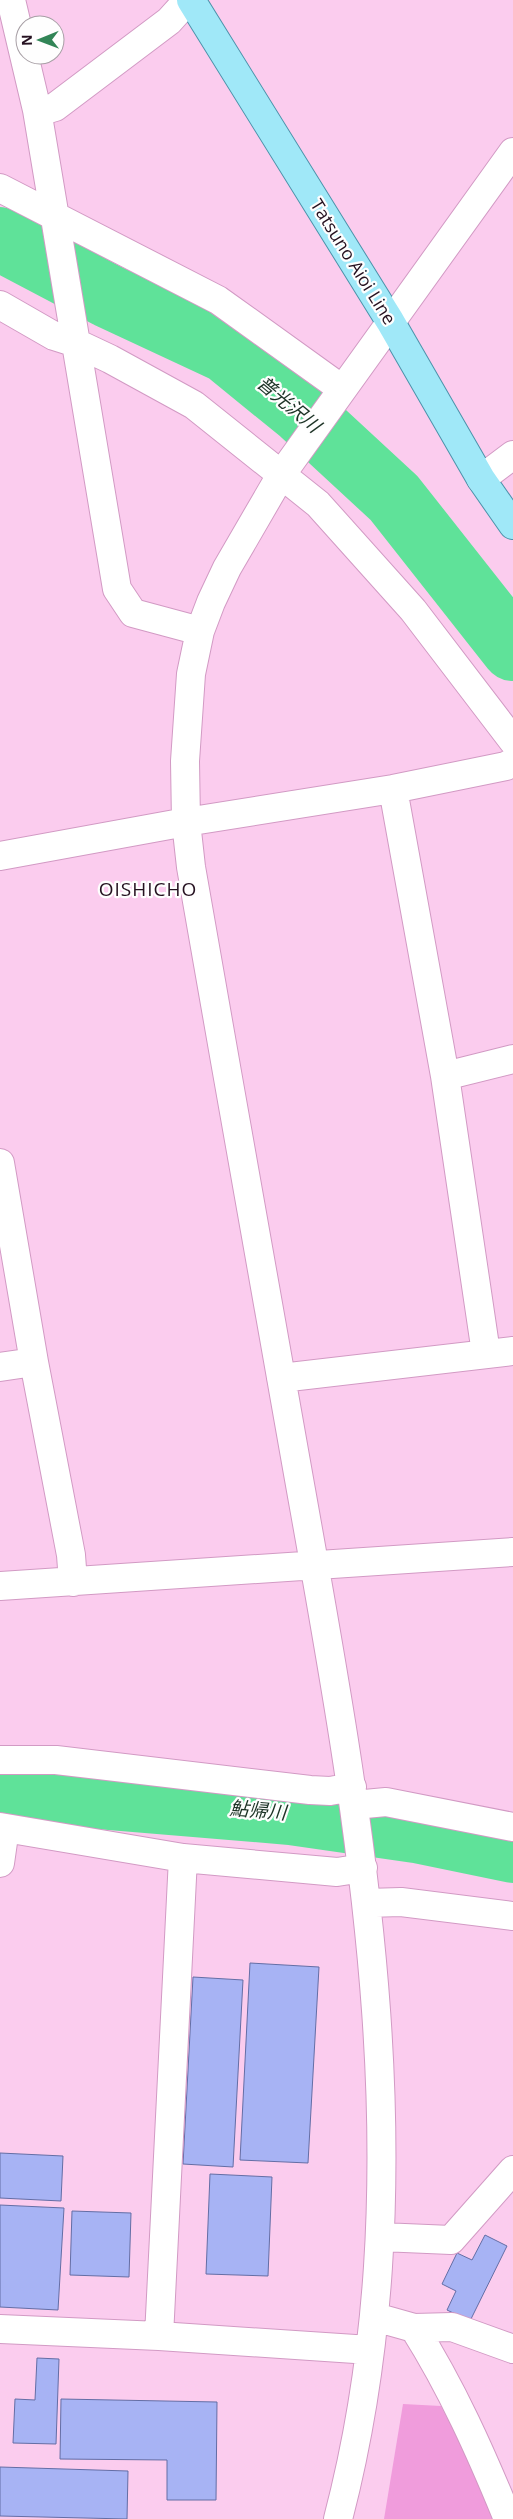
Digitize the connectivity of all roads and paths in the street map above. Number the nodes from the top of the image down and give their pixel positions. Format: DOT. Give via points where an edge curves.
graph roads {
  1 [pos="11,0"];
  2 [pos="189,0"];
  3 [pos="37,110"];
  4 [pos="513,152"];
  5 [pos="0,188"];
  6 [pos="54,220"];
  7 [pos="0,305"];
  8 [pos="390,321"];
  9 [pos="74,334"];
  10 [pos="342,389"];
  11 [pos="513,455"];
  12 [pos="281,475"];
  13 [pos="481,479"];
  14 [pos="513,525"];
  15 [pos="200,632"];
  16 [pos="513,741"];
  17 [pos="513,762"];
  18 [pos="393,789"];
  19 [pos="186,822"];
  20 [pos="0,856"];
  21 [pos="513,1059"];
  22 [pos="445,1076"];
  23 [pos="0,1163"];
  24 [pos="513,1351"];
  25 [pos="486,1353"];
  26 [pos="34,1362"];
  27 [pos="0,1367"];
  28 [pos="281,1378"];
  29 [pos="513,1552"];
  30 [pos="314,1566"];
  31 [pos="73,1582"];
  32 [pos="0,1586"];
  33 [pos="0,1760"];
  34 [pos="354,1802"];
  35 [pos="513,1827"];
  36 [pos="3,1828"];
  37 [pos="183,1858"];
  38 [pos="362,1859"];
  39 [pos="0,1863"];
  40 [pos="367,1902"];
  41 [pos="513,1916"];
  42 [pos="513,2170"];
  43 [pos="381,2237"];
  44 [pos="375,2317"];
  45 [pos="414,2328"];
  46 [pos="0,2329"];
  47 [pos="159,2336"];
  48 [pos="513,2349"];
  49 [pos="370,2350"];
  50 [pos="338,2519"];
  51 [pos="508,2519"];
  1 -- 3 [label="street"];
  2 -- 3 [label="street" via="169,21 54,107"];
  2 -- 8 [label="main road, Tatsuno Aioi Line"];
  3 -- 6 [label="street"];
  4 -- 8 [label="street"];
  5 -- 6 [label="street"];
  6 -- 9 [label="street"];
  6 -- 10 [label="street" via="218,300"];
  7 -- 9 [label="street" via="54,336"];
  8 -- 10 [label="street"];
  8 -- 13 [label="main road, Tatsuno Aioi Line"];
  9 -- 12 [label="street" via="110,359 194,405"];
  9 -- 15 [label="street" via="117,589 133,613"];
  10 -- 12 [label="street"];
  11 -- 13 [label="street"];
  12 -- 15 [label="street" via="226,568"];
  12 -- 16 [label="street" via="318,504 413,610"];
  13 -- 14 [label="main road, Tatsuno Aioi Line"];
  15 -- 19 [label="street" via="191,674 185,761"];
  17 -- 18 [label="street"];
  18 -- 19 [label="street"];
  18 -- 22 [label="street"];
  19 -- 20 [label="street"];
  19 -- 28 [label="street"];
  21 -- 22 [label="street"];
  22 -- 25 [label="street"];
  23 -- 26 [label="street"];
  24 -- 25 [label="street"];
  25 -- 28 [label="street"];
  26 -- 27 [label="street"];
  26 -- 31 [label="street" via="71,1555"];
  28 -- 30 [label="street"];
  29 -- 30 [label="street"];
  30 -- 31 [label="street"];
  30 -- 34 [label="street"];
  31 -- 32 [label="street"];
  33 -- 34 [label="street" via="56,1760 330,1791"];
  34 -- 35 [label="street" via="386,1802"];
  34 -- 38 [label="street"];
  36 -- 37 [label="street"];
  36 -- 39 [label="street"];
  37 -- 38 [label="street" via="338,1872"];
  37 -- 47 [label="street"];
  38 -- 40 [label="street"];
  40 -- 41 [label="street" via="401,1902"];
  40 -- 43 [label="street" via="381,2068"];
  42 -- 43 [label="street" via="451,2240"];
  43 -- 44 [label="street"];
  44 -- 45 [label="street"];
  44 -- 49 [label="street"];
  45 -- 48 [label="street" via="452,2326"];
  45 -- 51 [label="street" via="432,2356 485,2462"];
  46 -- 47 [label="street"];
  47 -- 49 [label="street"];
  49 -- 50 [label="street"];
}
